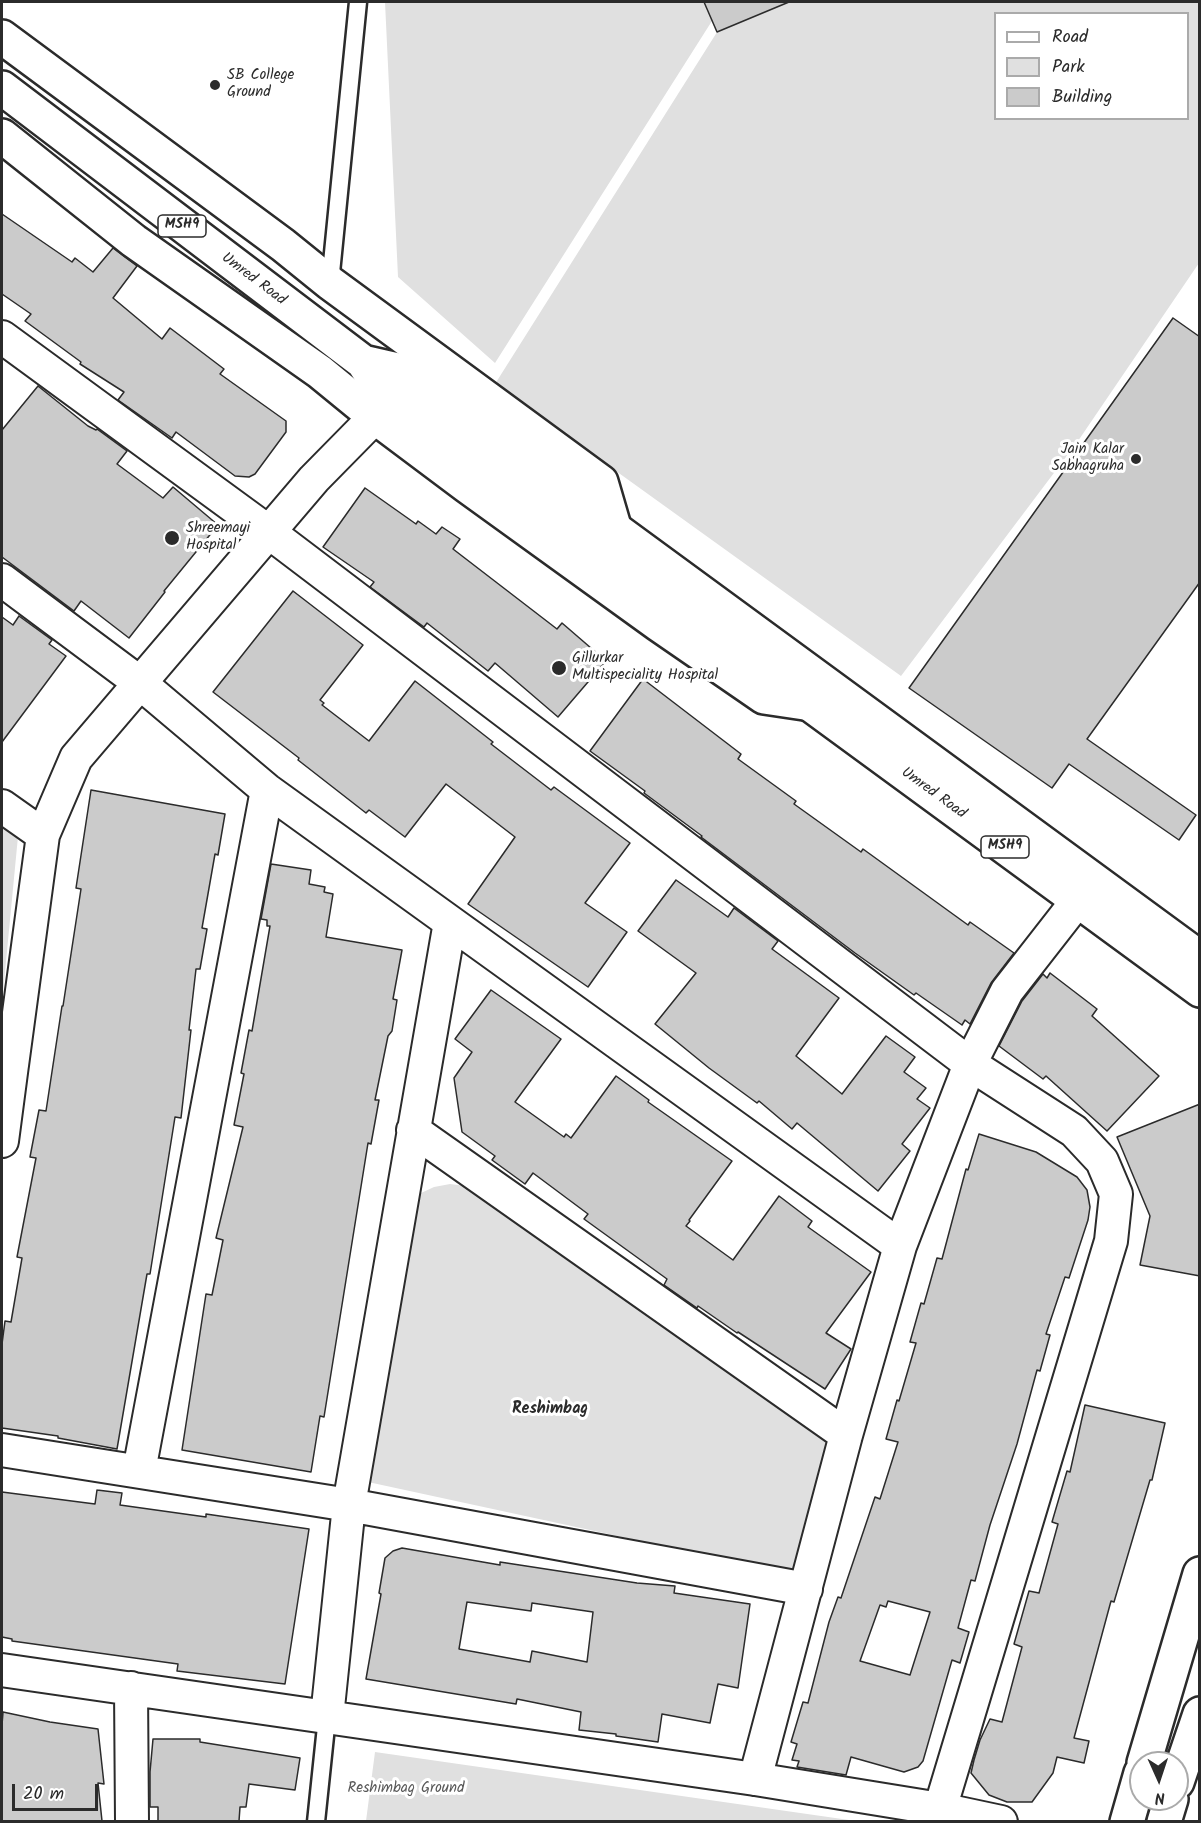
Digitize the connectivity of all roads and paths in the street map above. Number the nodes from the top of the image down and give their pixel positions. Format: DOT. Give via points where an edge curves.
graph roads {
  1 [pos="358,2"];
  2 [pos="2,37"];
  3 [pos="2,88"];
  4 [pos="2,136"];
  5 [pos="330,283"];
  6 [pos="2,337"];
  7 [pos="363,362"];
  8 [pos="375,417"];
  9 [pos="615,530"];
  10 [pos="270,533"];
  11 [pos="2,580"];
  12 [pos="140,683"];
  13 [pos="811,704"];
  14 [pos="943,786"];
  15 [pos="267,790"];
  16 [pos="2,806"];
  17 [pos="43,835"];
  18 [pos="1078,900"];
  19 [pos="450,922"];
  20 [pos="1200,958"];
  21 [pos="1200,990"];
  22 [pos="7,1064"];
  23 [pos="970,1064"];
  24 [pos="413,1130"];
  25 [pos="2,1141"];
  26 [pos="900,1246"];
  27 [pos="846,1435"];
  28 [pos="2,1450"];
  29 [pos="139,1471"];
  30 [pos="349,1505"];
  31 [pos="1200,1574"];
  32 [pos="806,1589"];
  33 [pos="2,1670"];
  34 [pos="131,1688"];
  35 [pos="1200,1714"];
  36 [pos="327,1717"];
  37 [pos="1148,1751"];
  38 [pos="1187,1751"];
  39 [pos="755,1779"];
  40 [pos="940,1809"];
  41 [pos="132,1821"];
  42 [pos="316,1821"];
  43 [pos="1001,1821"];
  1 -- 5 [label="lane"];
  2 -- 5 [label="main road"];
  3 -- 7 [label="main road, Umred Road / MSH9"];
  4 -- 8 [label="main road" via="134,241 320,372"];
  5 -- 9 [label="main road" via="601,482"];
  6 -- 10 [label="street"];
  7 -- 9 [label="main road" via="398,370"];
  7 -- 13 [label="main road, Umred Road" via="381,390"];
  8 -- 10 [label="street" via="314,479"];
  8 -- 13 [label="main road" via="764,697"];
  9 -- 14 [label="main road"];
  10 -- 12 [label="street"];
  10 -- 23 [label="street"];
  11 -- 12 [label="street"];
  12 -- 15 [label="street"];
  12 -- 17 [label="street" via="76,758"];
  13 -- 14 [label="main road, Umred Road / MSH9"];
  14 -- 18 [label="main road, Umred Road / MSH9"];
  14 -- 20 [label="main road"];
  15 -- 19 [label="street"];
  15 -- 29 [label="street"];
  16 -- 17 [label="street"];
  17 -- 22 [label="street"];
  18 -- 21 [label="main road, Umred Road / MSH9"];
  18 -- 23 [label="street" via="1007,991"];
  19 -- 24 [label="street"];
  19 -- 26 [label="street"];
  22 -- 25 [label="street"];
  23 -- 26 [label="street"];
  23 -- 40 [label="street" via="1074,1131 1102,1161 1116,1194 1111,1241"];
  24 -- 27 [label="street"];
  24 -- 30 [label="street"];
  26 -- 27 [label="street"];
  27 -- 32 [label="street"];
  28 -- 29 [label="street"];
  29 -- 30 [label="street"];
  30 -- 32 [label="street"];
  30 -- 36 [label="street"];
  31 -- 37 [label="main road"];
  32 -- 39 [label="street"];
  33 -- 34 [label="street"];
  34 -- 36 [label="street"];
  34 -- 41 [label="street"];
  35 -- 38 [label="main road"];
  36 -- 39 [label="street"];
  36 -- 42 [label="lane"];
  39 -- 40 [label="street"];
  40 -- 43 [label="street"];
}
